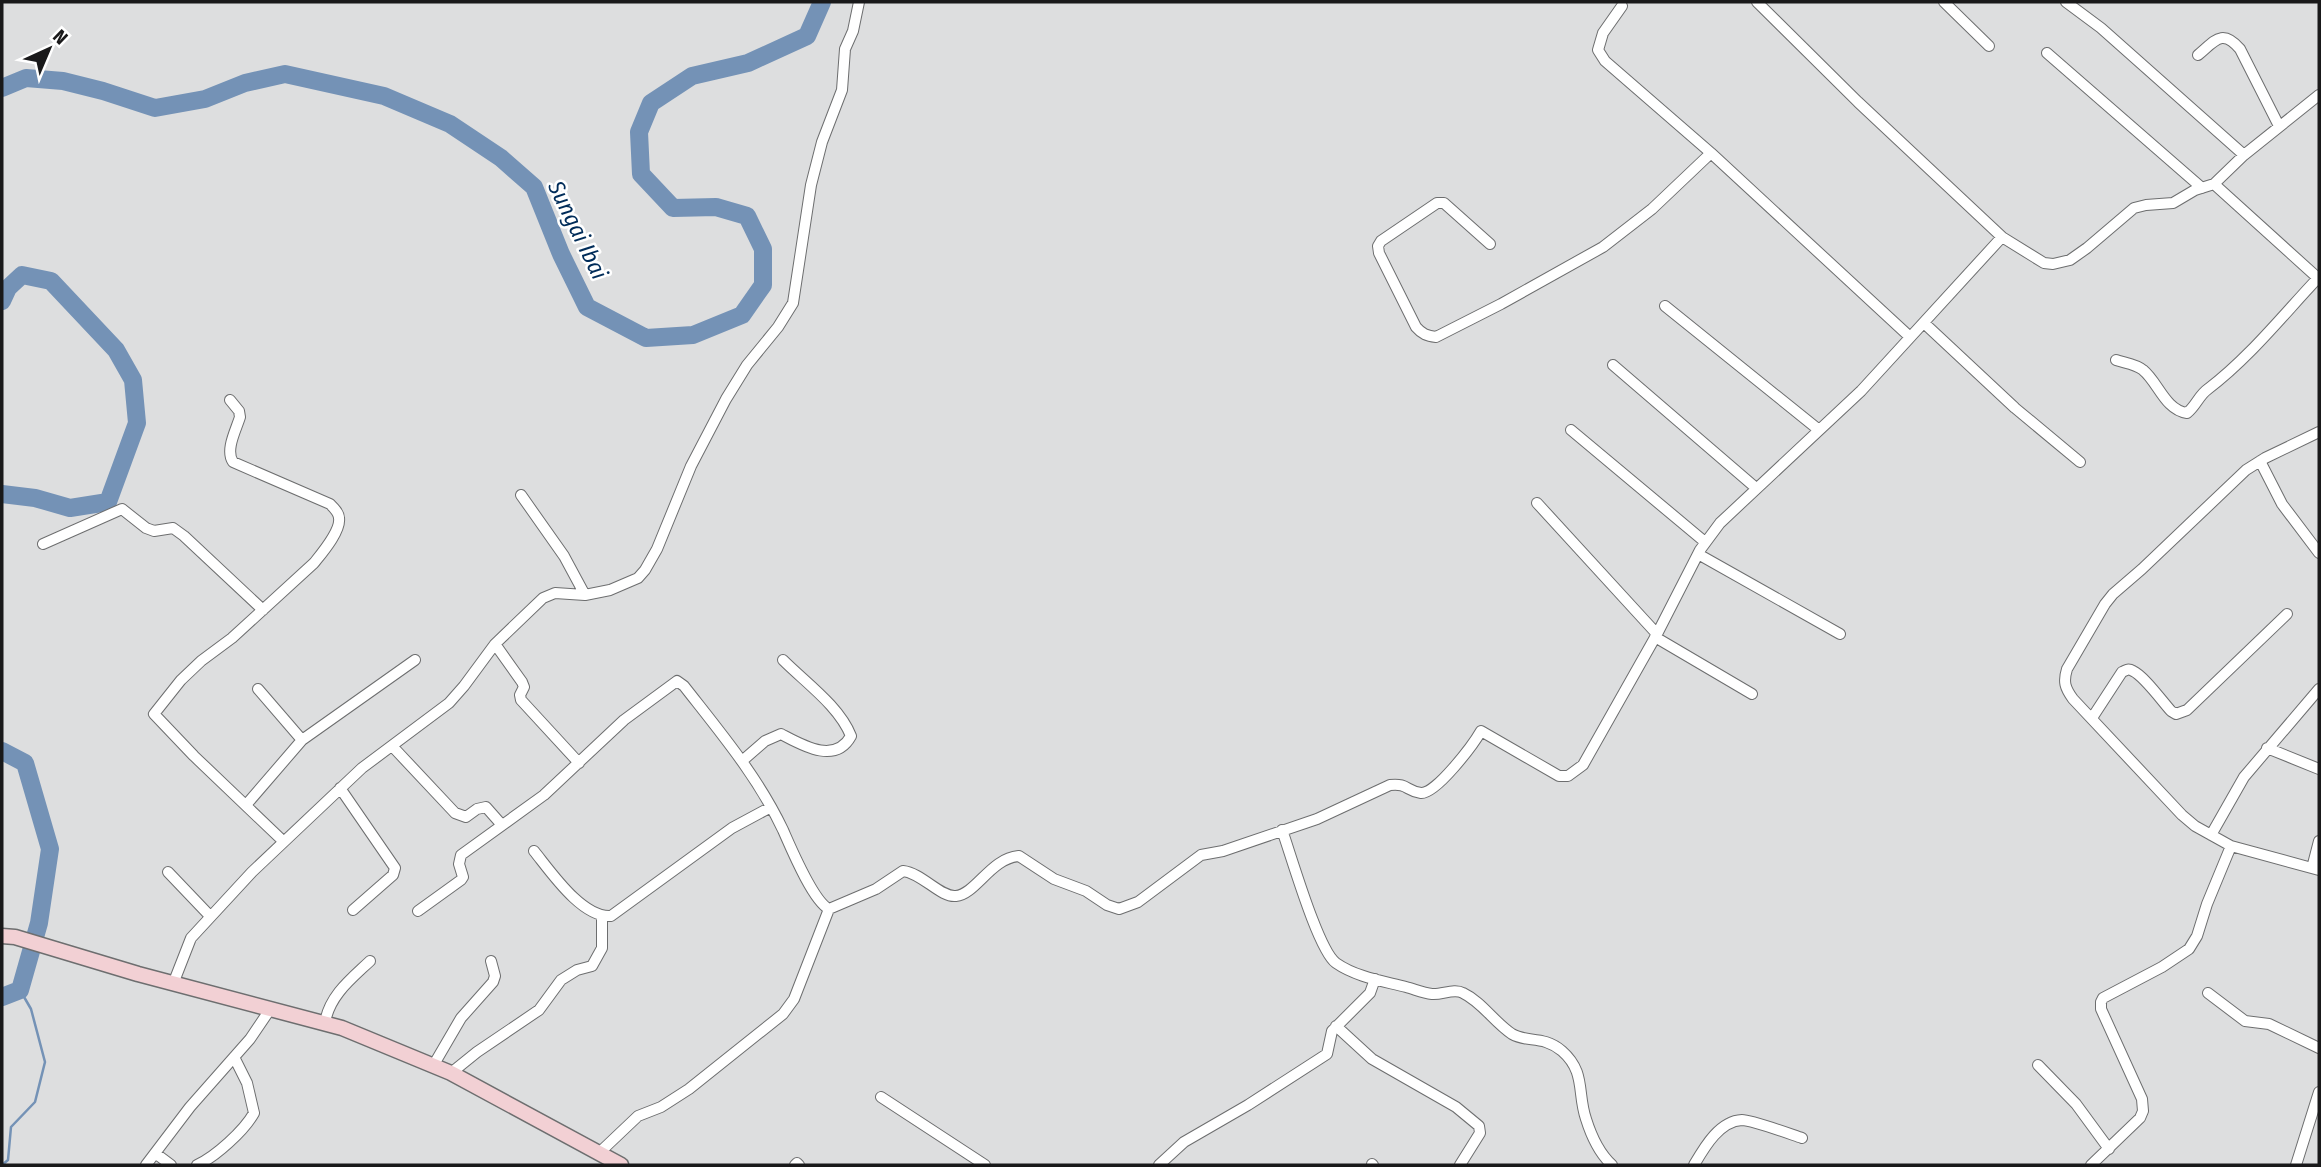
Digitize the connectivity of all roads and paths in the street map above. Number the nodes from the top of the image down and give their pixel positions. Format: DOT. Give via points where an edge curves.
graph roads {
  1 [pos="859,2"];
  2 [pos="1757,2"];
  3 [pos="1944,2"];
  4 [pos="2066,2"];
  5 [pos="1620,3"];
  6 [pos="1989,46"];
  7 [pos="2047,53"];
  8 [pos="2198,55"];
  9 [pos="2319,95"];
  10 [pos="2279,126"];
  11 [pos="1711,153"];
  12 [pos="2244,155"];
  13 [pos="2214,184"];
  14 [pos="2202,188"];
  15 [pos="2002,237"];
  16 [pos="1490,244"];
  17 [pos="2318,278"];
  18 [pos="1665,306"];
  19 [pos="1924,323"];
  20 [pos="1910,337"];
  21 [pos="2116,360"];
  22 [pos="1613,365"];
  23 [pos="230,401"];
  24 [pos="1571,430"];
  25 [pos="1819,430"];
  26 [pos="2319,432"];
  27 [pos="2260,461"];
  28 [pos="2080,462"];
  29 [pos="1756,488"];
  30 [pos="521,495"];
  31 [pos="1537,503"];
  32 [pos="1705,542"];
  33 [pos="43,544"];
  34 [pos="2319,553"];
  35 [pos="1698,554"];
  36 [pos="585,595"];
  37 [pos="263,610"];
  38 [pos="2287,614"];
  39 [pos="1840,634"];
  40 [pos="1656,636"];
  41 [pos="495,644"];
  42 [pos="415,660"];
  43 [pos="783,660"];
  44 [pos="258,689"];
  45 [pos="2319,689"];
  46 [pos="1752,694"];
  47 [pos="2092,718"];
  48 [pos="302,740"];
  49 [pos="393,747"];
  50 [pos="2267,748"];
  51 [pos="742,761"];
  52 [pos="579,763"];
  53 [pos="2319,769"];
  54 [pos="340,788"];
  55 [pos="246,805"];
  56 [pos="771,807"];
  57 [pos="501,824"];
  58 [pos="1282,830"];
  59 [pos="2211,835"];
  60 [pos="283,841"];
  61 [pos="2319,841"];
  62 [pos="2231,846"];
  63 [pos="534,851"];
  64 [pos="2316,869"];
  65 [pos="168,872"];
  66 [pos="829,909"];
  67 [pos="353,910"];
  68 [pos="418,911"];
  69 [pos="210,916"];
  70 [pos="602,917"];
  71 [pos="8,937"];
  72 [pos="370,961"];
  73 [pos="491,961"];
  74 [pos="1375,979"];
  75 [pos="173,984"];
  76 [pos="2208,993"];
  77 [pos="271,1008"];
  78 [pos="325,1022"];
  79 [pos="1336,1026"];
  80 [pos="2319,1048"];
  81 [pos="234,1057"];
  82 [pos="2038,1065"];
  83 [pos="433,1066"];
  84 [pos="452,1073"];
  85 [pos="2319,1092"];
  86 [pos="881,1097"];
  87 [pos="1802,1138"];
  88 [pos="2109,1149"];
  89 [pos="155,1153"];
  90 [pos="599,1153"];
  91 [pos="146,1165"];
  92 [pos="171,1165"];
  93 [pos="197,1165"];
  94 [pos="621,1165"];
  95 [pos="985,1165"];
  96 [pos="1159,1165"];
  97 [pos="1460,1165"];
  98 [pos="1612,1165"];
  99 [pos="1694,1165"];
  100 [pos="2091,1165"];
  101 [pos="2296,1165"];
  1 -- 36 [label="street" via="845,50 842,90 821,142 811,185 793,303 726,399 691,466 657,550 638,578"];
  2 -- 15 [label="street"];
  3 -- 6 [label="street"];
  4 -- 12 [label="street"];
  5 -- 11 [label="street" via="1599,41 1601,56"];
  7 -- 14 [label="street"];
  8 -- 10 [label="street" via="2220,37 2233,41"];
  9 -- 10 [label="street"];
  10 -- 12 [label="street"];
  11 -- 16 [label="street" via="1660,203 1603,247 1436,337 1421,333 1379,253 1381,241 1437,203 1444,203"];
  11 -- 20 [label="street"];
  12 -- 13 [label="street"];
  13 -- 14 [label="street"];
  13 -- 17 [label="street"];
  14 -- 15 [label="street" via="2173,203 2134,208 2078,256 2062,263 2044,263"];
  15 -- 19 [label="street"];
  17 -- 21 [label="street" via="2187,413 2177,410 2140,367"];
  18 -- 25 [label="street"];
  19 -- 20 [label="street"];
  19 -- 28 [label="street"];
  20 -- 25 [label="street"];
  22 -- 29 [label="street"];
  23 -- 37 [label="street" via="240,417 229,458 330,504 340,519 320,556"];
  24 -- 32 [label="street"];
  25 -- 29 [label="street"];
  26 -- 27 [label="street"];
  27 -- 34 [label="street" via="2282,504"];
  27 -- 47 [label="street" via="2105,604 2064,678 2067,691"];
  29 -- 32 [label="street"];
  30 -- 36 [label="street"];
  31 -- 40 [label="street"];
  32 -- 35 [label="street"];
  33 -- 37 [label="street" via="122,509 153,531 173,528"];
  35 -- 39 [label="street"];
  35 -- 40 [label="street"];
  36 -- 41 [label="street" via="548,594"];
  37 -- 55 [label="street" via="181,680 154,714"];
  38 -- 47 [label="street" via="2188,710 2171,711 2139,676 2126,670"];
  40 -- 46 [label="street"];
  40 -- 58 [label="street" via="1583,765 1568,776 1559,776 1481,731 1430,791 1419,793 1401,784 1390,785"];
  41 -- 49 [label="street" via="449,703"];
  41 -- 52 [label="street" via="522,682 521,700"];
  42 -- 48 [label="street"];
  43 -- 51 [label="street" via="835,711 851,736 840,748 824,752 781,734 772,736"];
  44 -- 48 [label="street"];
  45 -- 50 [label="street"];
  47 -- 59 [label="street" via="2165,798"];
  48 -- 55 [label="street"];
  49 -- 54 [label="street"];
  49 -- 57 [label="street" via="455,813 466,817 486,807"];
  50 -- 53 [label="street"];
  50 -- 59 [label="street" via="2244,777"];
  51 -- 52 [label="street" via="677,681 624,720"];
  51 -- 56 [label="street"];
  52 -- 57 [label="street" via="544,795"];
  54 -- 60 [label="street"];
  54 -- 67 [label="street" via="395,867 393,875"];
  55 -- 60 [label="street"];
  56 -- 66 [label="street" via="821,903"];
  56 -- 70 [label="street" via="732,828 611,916"];
  57 -- 68 [label="street" via="461,855 461,880"];
  58 -- 66 [label="street" via="1201,855 1138,902 1119,909 1019,856 1003,860 955,897 903,871 876,889"];
  58 -- 74 [label="street" via="1324,949 1335,962"];
  59 -- 62 [label="street"];
  60 -- 69 [label="street"];
  61 -- 64 [label="street"];
  62 -- 64 [label="street"];
  62 -- 88 [label="street" via="2194,943 2176,959 2108,993 2101,1002 2143,1105 2140,1118"];
  63 -- 70 [label="street" via="570,893"];
  65 -- 69 [label="street"];
  66 -- 90 [label="street" via="794,999 783,1014 689,1089 638,1116"];
  69 -- 75 [label="street" via="191,938"];
  70 -- 84 [label="street" via="602,948 592,966 561,980 540,1010"];
  71 -- 75 [label="main road"];
  72 -- 78 [label="street" via="334,998"];
  73 -- 83 [label="street" via="493,982 461,1018"];
  74 -- 79 [label="street" via="1370,993"];
  74 -- 98 [label="street" via="1432,994 1458,990 1514,1035 1544,1040 1560,1049 1577,1072 1586,1119"];
  75 -- 77 [label="main road"];
  76 -- 80 [label="street" via="2245,1021 2269,1024"];
  77 -- 78 [label="main road"];
  77 -- 81 [label="street"];
  78 -- 83 [label="main road"];
  79 -- 96 [label="street" via="1327,1055 1184,1142"];
  79 -- 97 [label="street" via="1372,1059 1456,1107 1479,1126 1480,1133"];
  81 -- 89 [label="street"];
  81 -- 93 [label="street" via="250,1091 254,1113"];
  82 -- 88 [label="street" via="2076,1104"];
  83 -- 84 [label="main road"];
  84 -- 90 [label="main road"];
  85 -- 101 [label="street"];
  86 -- 95 [label="street"];
  87 -- 99 [label="street" via="1743,1120 1714,1135"];
  88 -- 100 [label="street"];
  89 -- 91 [label="street"];
  89 -- 92 [label="street"];
  90 -- 94 [label="main road"];
}
